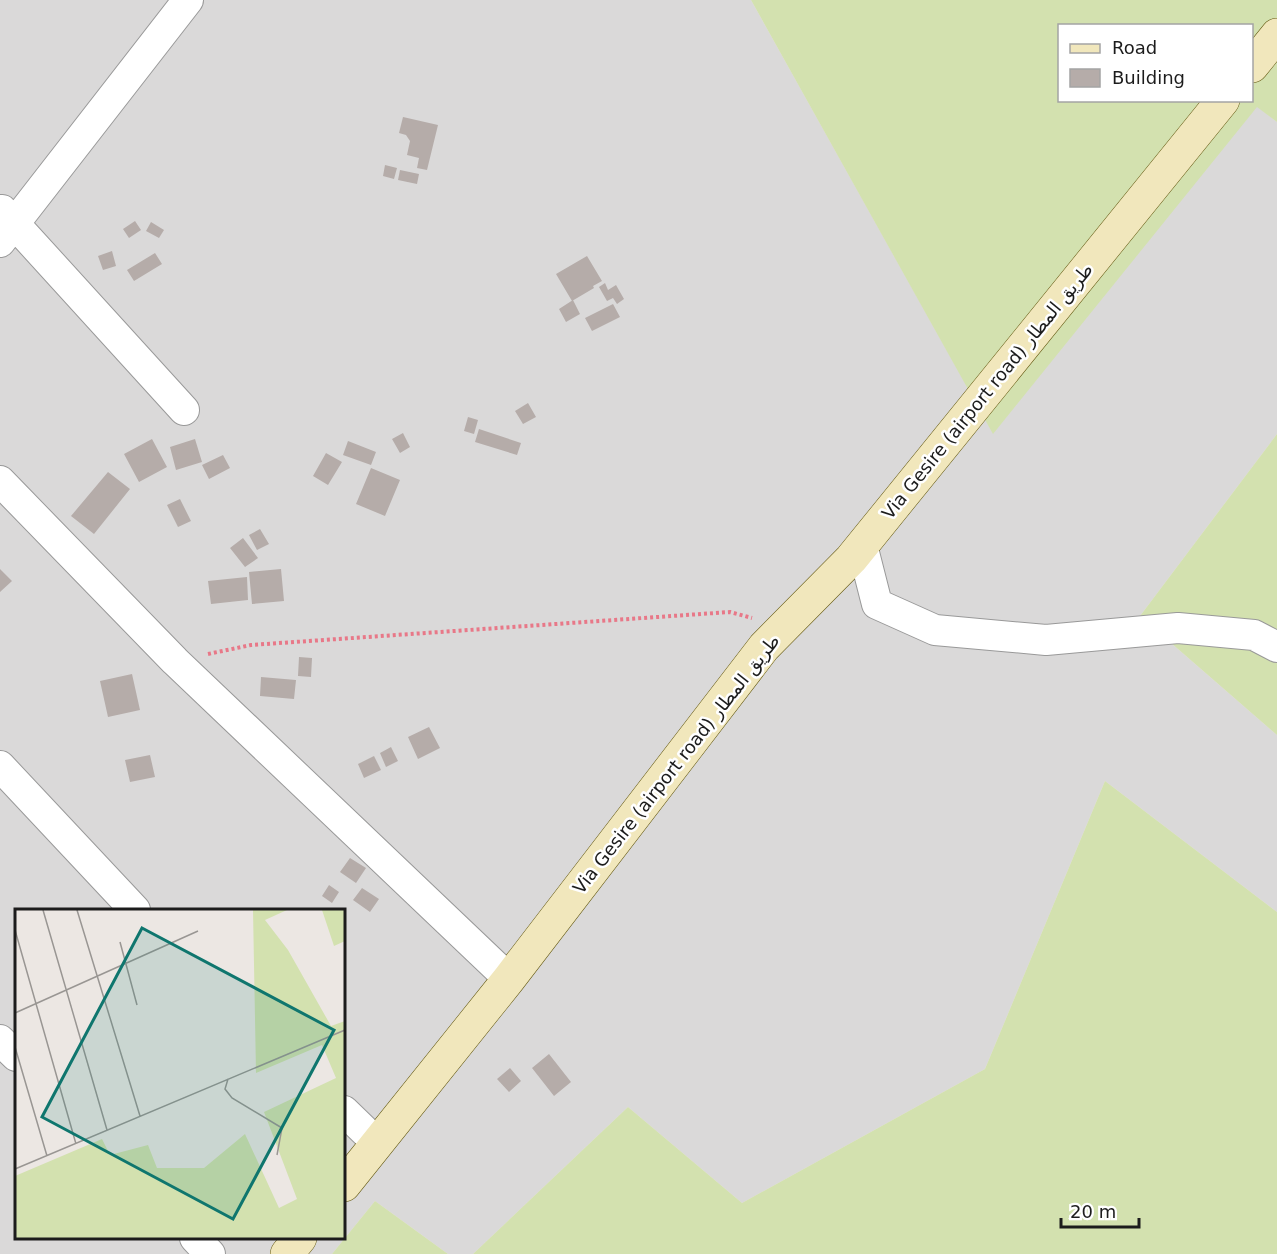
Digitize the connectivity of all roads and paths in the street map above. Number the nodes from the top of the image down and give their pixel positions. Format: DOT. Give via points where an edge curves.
graph roads {
  1 [pos="188,0"];
  2 [pos="1277,35"];
  3 [pos="1253,64"];
  4 [pos="1221,102"];
  5 [pos="5,224"];
  6 [pos="184,411"];
  7 [pos="0,481"];
  8 [pos="862,545"];
  9 [pos="783,628"];
  10 [pos="1277,647"];
  11 [pos="175,661"];
  12 [pos="0,766"];
  13 [pos="134,909"];
  14 [pos="509,979"];
  15 [pos="0,1040"];
  16 [pos="15,1055"];
  17 [pos="345,1112"];
  18 [pos="377,1143"];
  19 [pos="345,1184"];
  20 [pos="196,1239"];
  21 [pos="299,1239"];
  22 [pos="210,1254"];
  23 [pos="287,1254"];
  1 -- 5 [label="street"];
  2 -- 3 [label="main road"];
  4 -- 8 [label="main road, Via Gesire (airport road) طريق المطار"];
  5 -- 6 [label="street"];
  7 -- 11 [label="street"];
  8 -- 9 [label="main road, Via Gesire (airport road) طريق المطار"];
  8 -- 10 [label="street" via="877,604 935,630 1046,640 1178,628 1254,635"];
  9 -- 11 [label="path" via="730,612 251,645"];
  9 -- 14 [label="main road, Via Gesire (airport road) طريق المطار" via="764,647"];
  11 -- 14 [label="street"];
  12 -- 13 [label="street"];
  14 -- 18 [label="main road, Via Gesire (airport road) طريق المطار"];
  15 -- 16 [label="street"];
  17 -- 18 [label="street"];
  18 -- 19 [label="main road, Via Gesire (airport road) طريق المطار"];
  20 -- 22 [label="street"];
  21 -- 23 [label="main road"];
}
